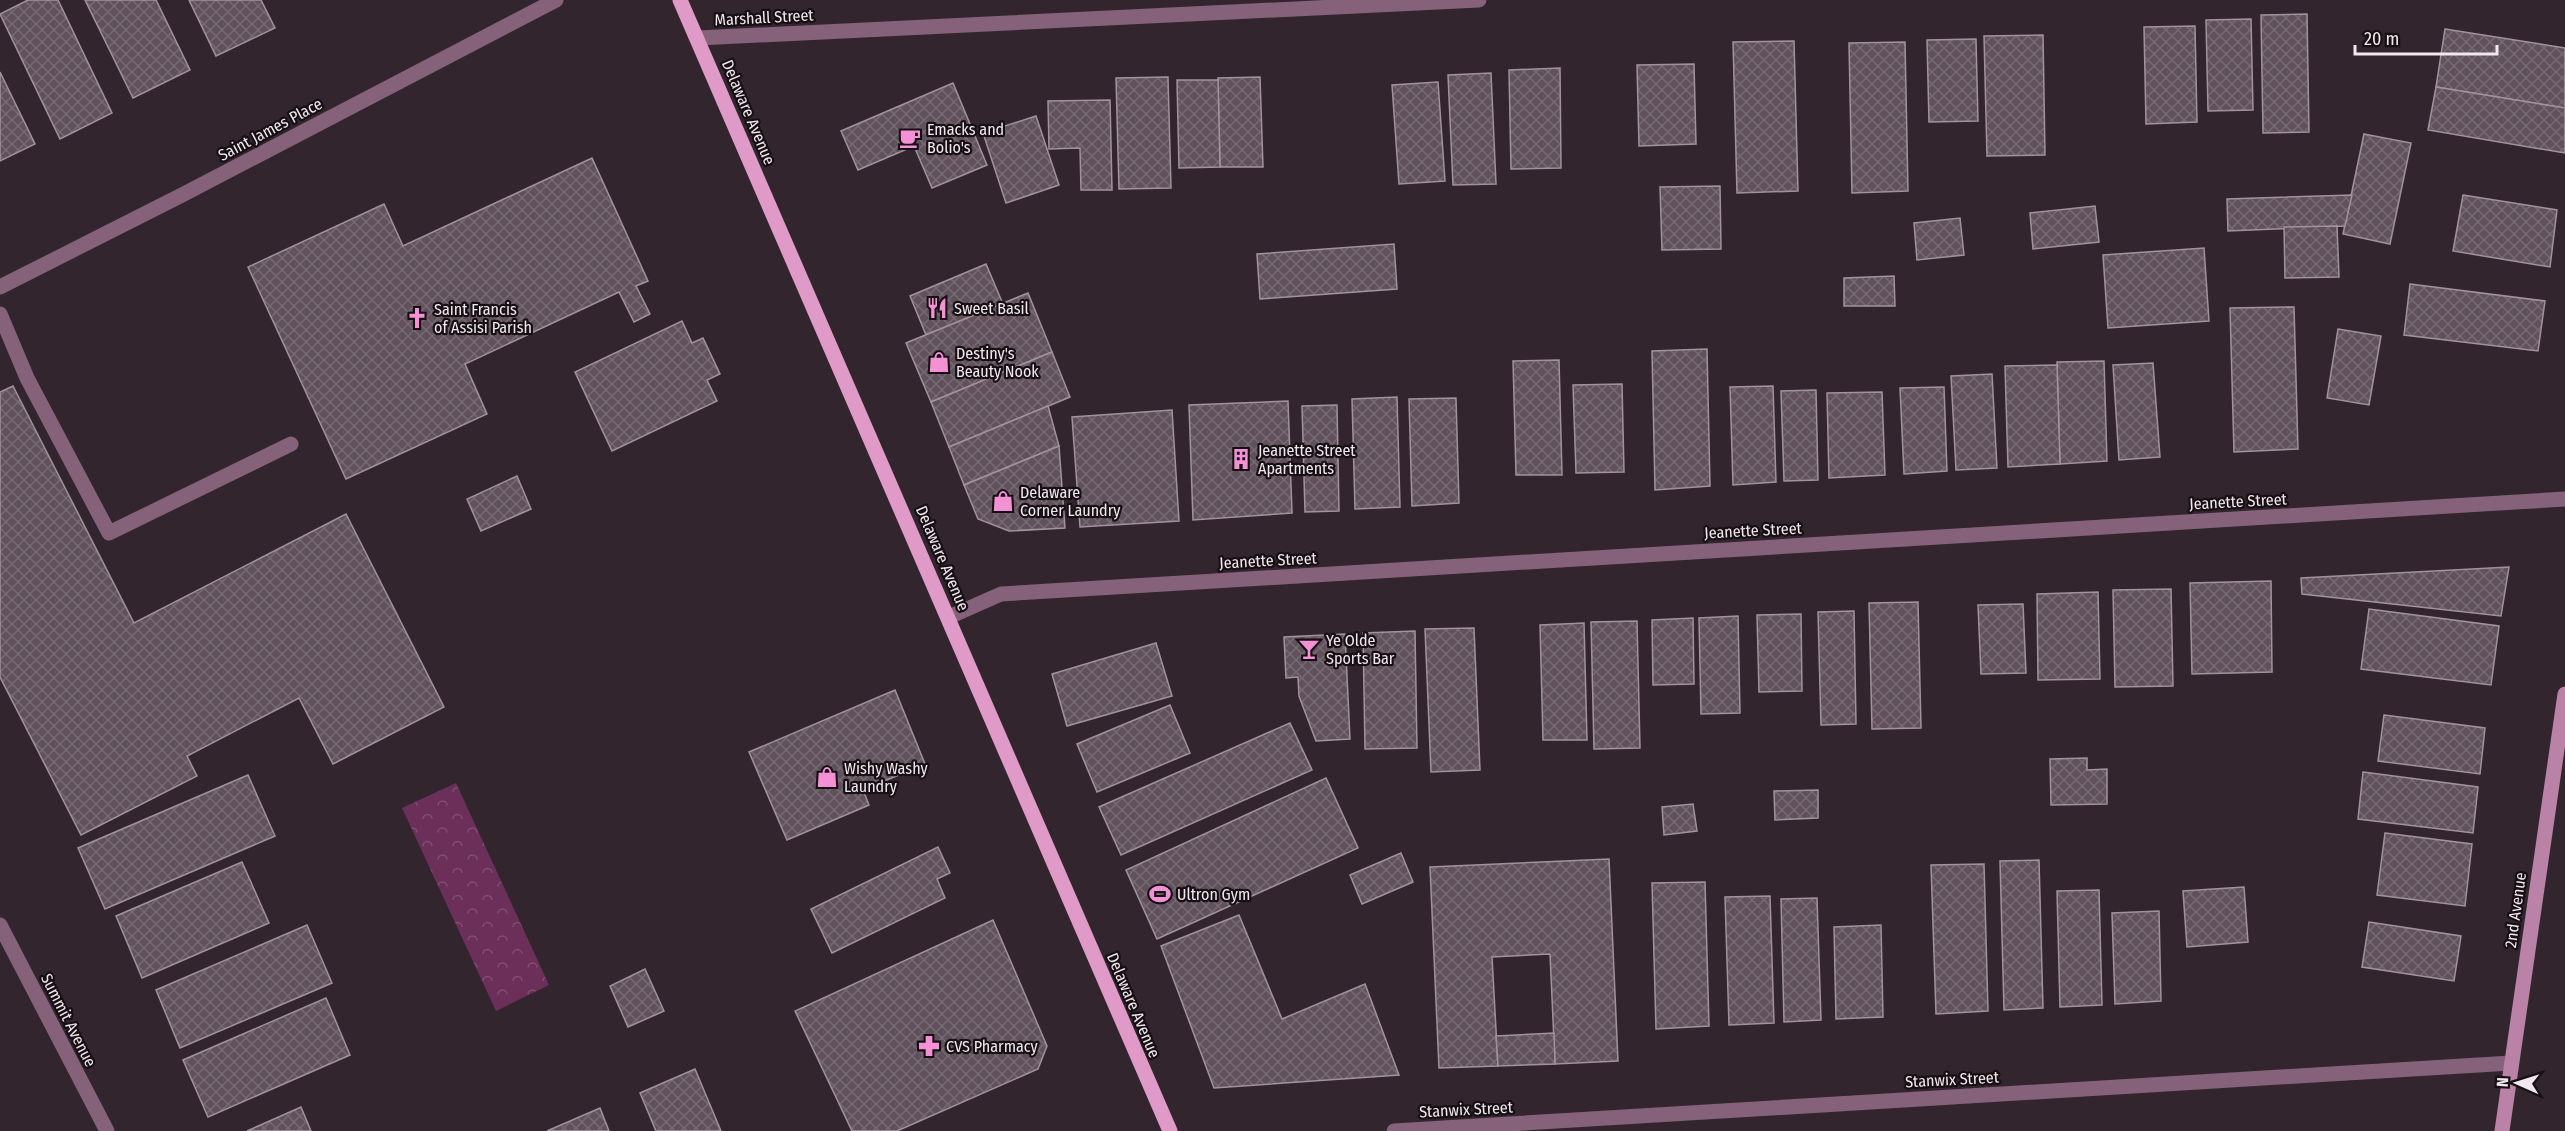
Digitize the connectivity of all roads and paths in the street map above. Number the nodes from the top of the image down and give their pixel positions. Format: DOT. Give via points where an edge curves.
graph roads {
  1 [pos="556,0"];
  2 [pos="680,0"];
  3 [pos="1479,0"];
  4 [pos="698,38"];
  5 [pos="0,287"];
  6 [pos="0,314"];
  7 [pos="291,444"];
  8 [pos="2565,499"];
  9 [pos="949,617"];
  10 [pos="2565,694"];
  11 [pos="0,925"];
  12 [pos="2511,1063"];
  13 [pos="107,1131"];
  14 [pos="1170,1131"];
  15 [pos="1394,1131"];
  16 [pos="2502,1131"];
  1 -- 5 [label="street, Saint James Place"];
  2 -- 4 [label="main road, Delaware Avenue"];
  3 -- 4 [label="street, Marshall Street"];
  4 -- 9 [label="main road, Delaware Avenue"];
  6 -- 7 [label="street" via="27,378 109,532"];
  8 -- 9 [label="street, Jeanette Street" via="1001,594"];
  9 -- 14 [label="main road, Delaware Avenue"];
  10 -- 12 [label="street, 2nd Avenue"];
  11 -- 13 [label="street, Summit Avenue"];
  12 -- 15 [label="street, Stanwix Street"];
  12 -- 16 [label="street, 2nd Avenue"];
}
